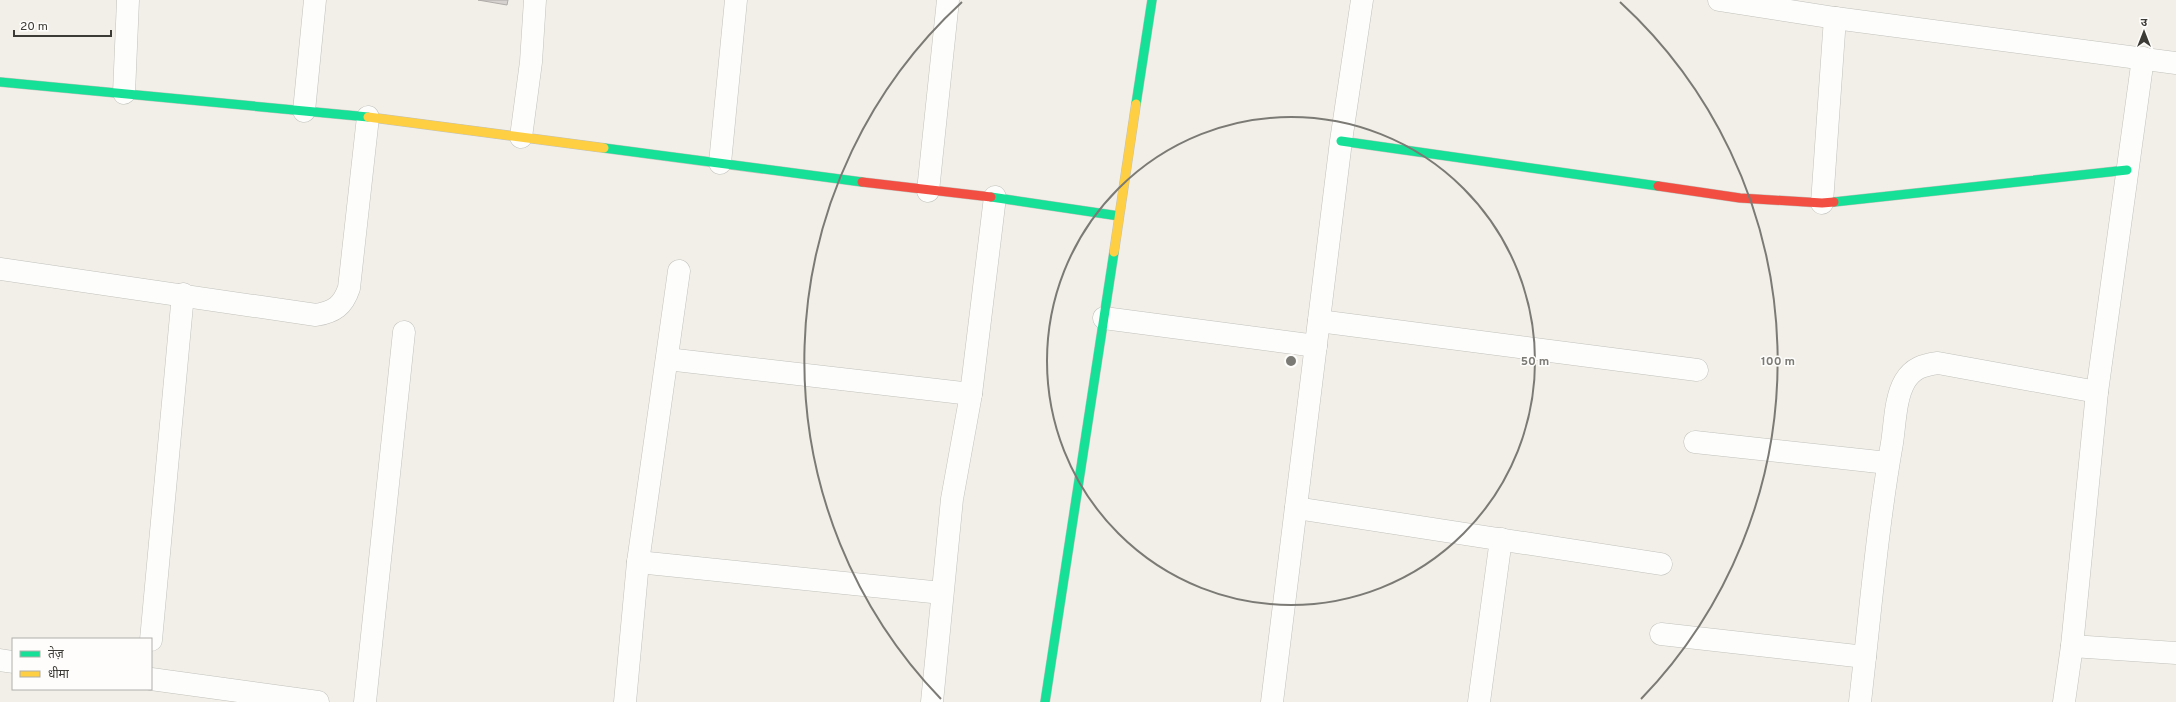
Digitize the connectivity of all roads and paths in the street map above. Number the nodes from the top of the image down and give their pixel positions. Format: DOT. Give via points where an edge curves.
graph roads {
  1 [pos="128,0"];
  2 [pos="315,0"];
  3 [pos="535,0"];
  4 [pos="736,0"];
  5 [pos="948,0"];
  6 [pos="1152,0"];
  7 [pos="1362,0"];
  8 [pos="1719,0"];
  9 [pos="1835,18"];
  10 [pos="2143,58"];
  11 [pos="2176,63"];
  12 [pos="0,82"];
  13 [pos="124,93"];
  14 [pos="304,111"];
  15 [pos="368,117"];
  16 [pos="521,137"];
  17 [pos="1340,141"];
  18 [pos="720,163"];
  19 [pos="2127,170"];
  20 [pos="928,191"];
  21 [pos="995,197"];
  22 [pos="1822,203"];
  23 [pos="1119,216"];
  24 [pos="0,269"];
  25 [pos="679,271"];
  26 [pos="183,294"];
  27 [pos="1104,318"];
  28 [pos="1319,321"];
  29 [pos="404,332"];
  30 [pos="1316,346"];
  31 [pos="667,359"];
  32 [pos="1697,370"];
  33 [pos="2097,392"];
  34 [pos="971,394"];
  35 [pos="1695,442"];
  36 [pos="1888,463"];
  37 [pos="1296,508"];
  38 [pos="1501,539"];
  39 [pos="638,562"];
  40 [pos="1661,564"];
  41 [pos="942,594"];
  42 [pos="1661,634"];
  43 [pos="151,638"];
  44 [pos="2072,646"];
  45 [pos="2176,653"];
  46 [pos="1865,657"];
  47 [pos="0,660"];
  48 [pos="12,662"];
  49 [pos="152,679"];
  50 [pos="248,697"];
  51 [pos="318,702"];
  52 [pos="365,702"];
  53 [pos="625,702"];
  54 [pos="932,702"];
  55 [pos="1045,702"];
  56 [pos="1272,702"];
  57 [pos="1479,702"];
  58 [pos="1860,702"];
  59 [pos="2064,702"];
  1 -- 13 [label="street"];
  2 -- 14 [label="street"];
  3 -- 16 [label="street" via="531,62"];
  4 -- 18 [label="street"];
  5 -- 20 [label="street"];
  6 -- 23 [label="street"];
  7 -- 17 [label="street"];
  8 -- 9 [label="street"];
  9 -- 10 [label="street"];
  9 -- 22 [label="street"];
  10 -- 11 [label="street"];
  10 -- 19 [label="street"];
  12 -- 13 [label="street"];
  13 -- 14 [label="street"];
  14 -- 15 [label="street"];
  15 -- 16 [label="street"];
  15 -- 26 [label="street" via="349,288 345,299 338,307 328,313 316,315"];
  16 -- 18 [label="street"];
  17 -- 22 [label="street" via="1740,198"];
  17 -- 28 [label="street"];
  18 -- 20 [label="street"];
  19 -- 22 [label="street"];
  19 -- 33 [label="street"];
  20 -- 21 [label="street"];
  21 -- 23 [label="street"];
  21 -- 34 [label="street"];
  23 -- 27 [label="street"];
  24 -- 26 [label="street"];
  25 -- 31 [label="street"];
  26 -- 43 [label="street"];
  27 -- 30 [label="street"];
  27 -- 55 [label="street"];
  28 -- 30 [label="street"];
  28 -- 32 [label="street"];
  29 -- 52 [label="street"];
  30 -- 37 [label="street"];
  31 -- 34 [label="street"];
  31 -- 39 [label="street"];
  33 -- 36 [label="street" via="1938,363 1923,365 1912,372 1904,382"];
  33 -- 44 [label="street"];
  34 -- 41 [label="street" via="952,499"];
  35 -- 36 [label="street"];
  36 -- 46 [label="street"];
  37 -- 38 [label="street"];
  37 -- 56 [label="street"];
  38 -- 40 [label="street"];
  38 -- 57 [label="street"];
  39 -- 41 [label="street"];
  39 -- 53 [label="street"];
  41 -- 54 [label="street"];
  42 -- 46 [label="street"];
  44 -- 45 [label="street"];
  44 -- 59 [label="street"];
  46 -- 58 [label="street"];
  47 -- 48 [label="street"];
  49 -- 50 [label="street"];
  50 -- 51 [label="street"];
}
